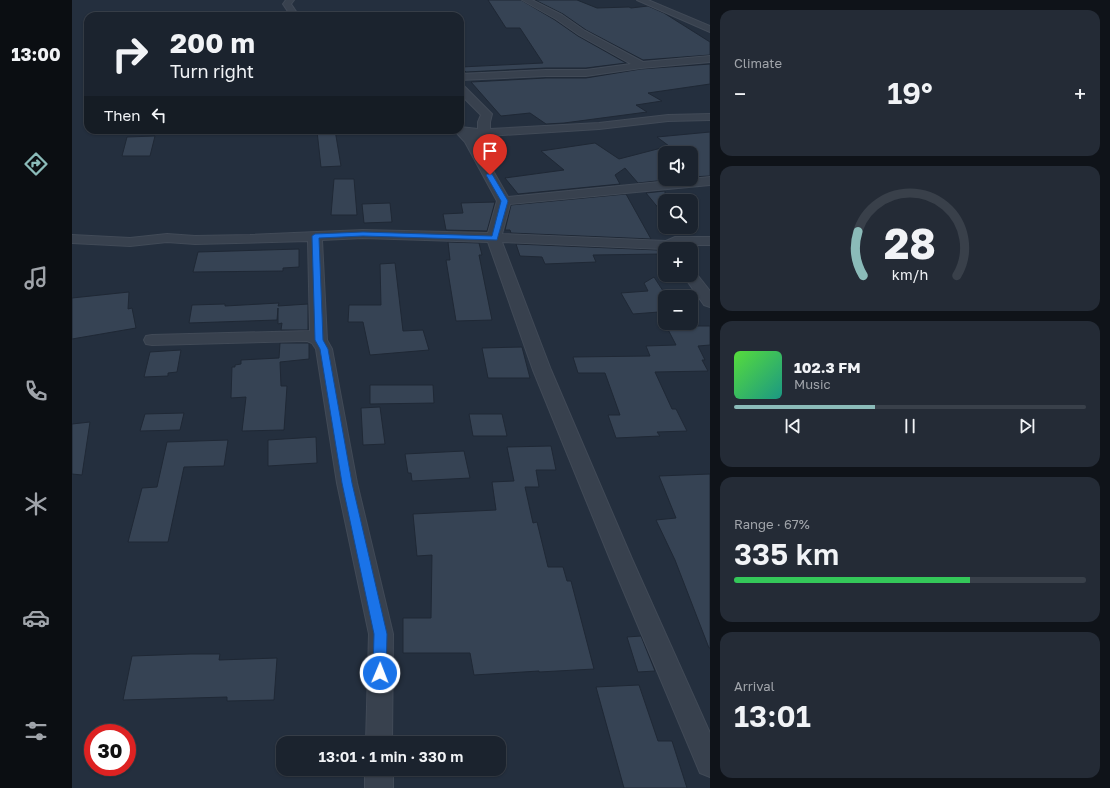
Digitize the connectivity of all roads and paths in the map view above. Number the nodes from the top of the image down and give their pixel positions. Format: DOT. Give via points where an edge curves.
graph roads {
  1 [pos="290,0"];
  2 [pos="526,0"];
  3 [pos="641,0"];
  4 [pos="292,12"];
  5 [pos="710,29"];
  6 [pos="710,59"];
  7 [pos="641,65"];
  8 [pos="464,77"];
  9 [pos="464,92"];
  10 [pos="710,117"];
  11 [pos="469,133"];
  12 [pos="710,181"];
  13 [pos="504,201"];
  14 [pos="315,236"];
  15 [pos="72,239"];
  16 [pos="494,239"];
  17 [pos="710,241"];
  18 [pos="674,242"];
  19 [pos="658,246"];
  20 [pos="695,282"];
  21 [pos="710,302"];
  22 [pos="152,340"];
  23 [pos="319,340"];
  24 [pos="379,736"];
  25 [pos="710,764"];
  26 [pos="379,776"];
  27 [pos="379,788"];
  1 -- 4 [label="street" via="287,4"];
  2 -- 7 [label="street"];
  3 -- 5 [label="street"];
  6 -- 7 [label="street"];
  7 -- 8 [label="street" via="586,73"];
  9 -- 11 [label="street" via="487,114 484,122"];
  10 -- 11 [label="street"];
  11 -- 13 [label="street"];
  12 -- 13 [label="street"];
  13 -- 16 [label="street"];
  14 -- 15 [label="street" via="195,240 167,238 130,242"];
  14 -- 16 [label="street" via="363,234"];
  14 -- 23 [label="street"];
  16 -- 19 [label="street"];
  16 -- 25 [label="street" via="542,370 620,559"];
  17 -- 18 [label="street"];
  20 -- 21 [label="street"];
  22 -- 23 [label="street" via="309,336"];
  23 -- 24 [label="street" via="324,349 347,483 380,634"];
  26 -- 27 [label="street"];
}
